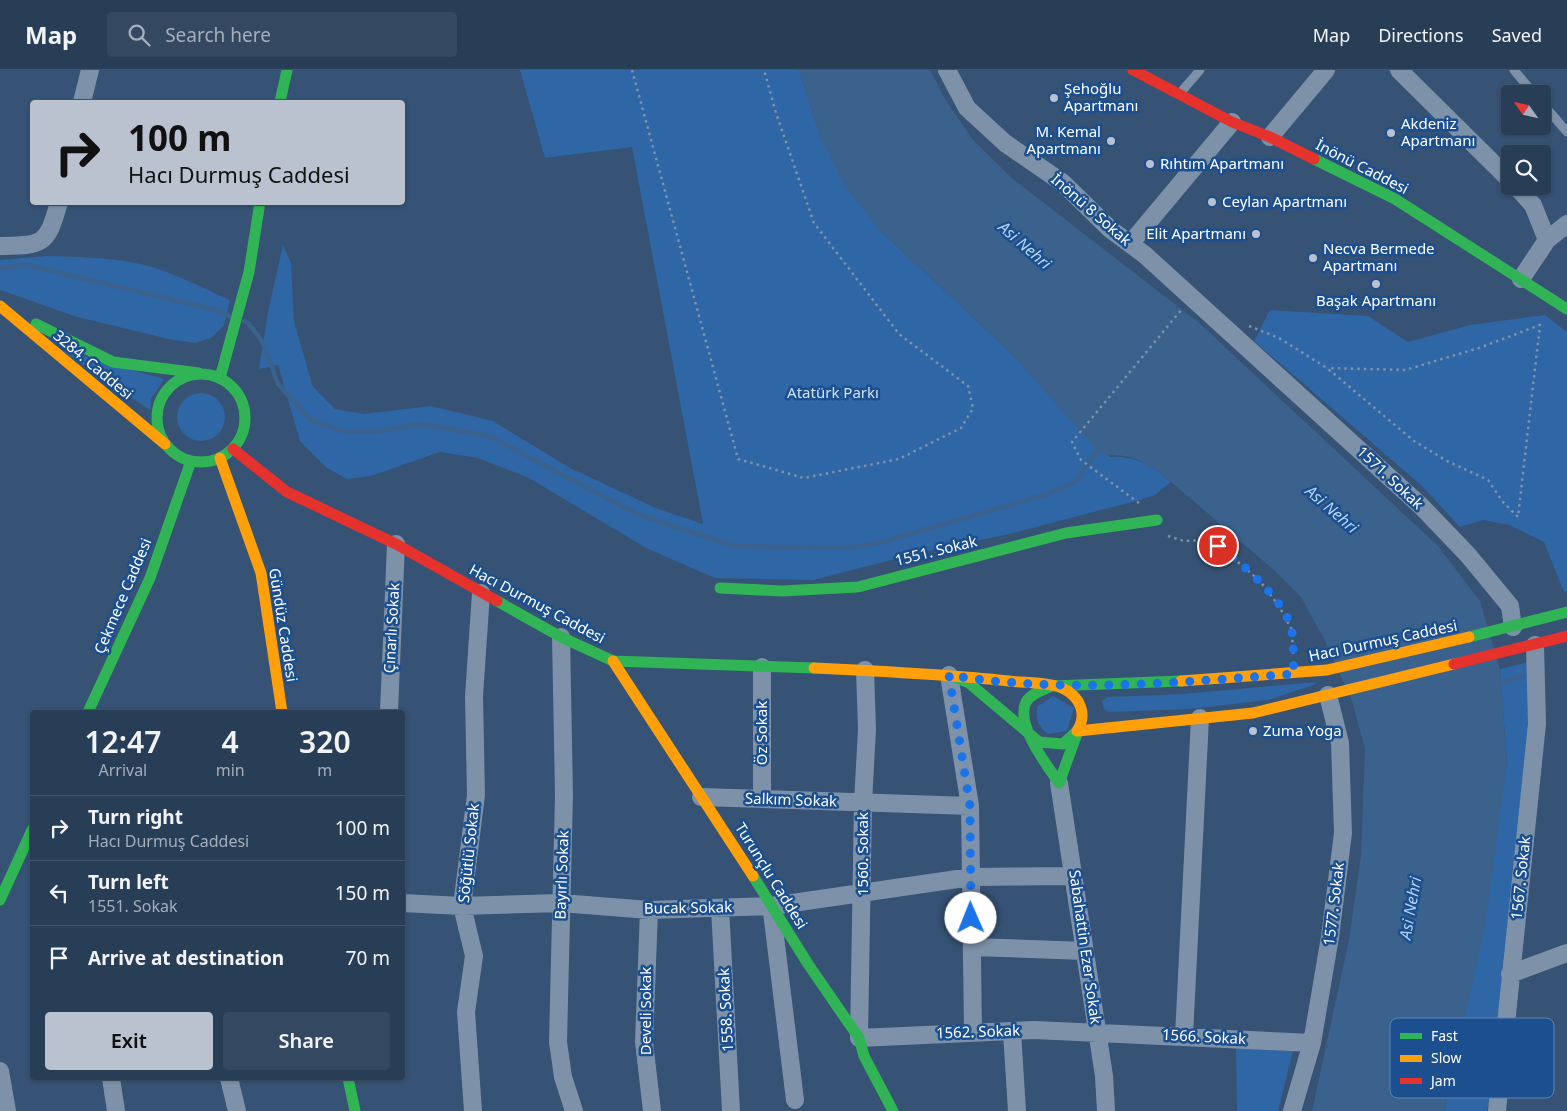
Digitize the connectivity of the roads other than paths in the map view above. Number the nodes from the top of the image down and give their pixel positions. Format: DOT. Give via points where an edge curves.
graph roads {
  1 [pos="90,70"];
  2 [pos="285,70"];
  3 [pos="947,70"];
  4 [pos="1133,70"];
  5 [pos="1200,70"];
  6 [pos="1326,70"];
  7 [pos="1399,70"];
  8 [pos="1514,70"];
  9 [pos="1526,85"];
  10 [pos="1179,94"];
  11 [pos="82,100"];
  12 [pos="280,100"];
  13 [pos="1551,113"];
  14 [pos="1232,122"];
  15 [pos="1567,132"];
  16 [pos="1270,137"];
  17 [pos="1501,171"];
  18 [pos="1524,195"];
  19 [pos="58,205"];
  20 [pos="260,205"];
  21 [pos="1567,224"];
  22 [pos="1547,240"];
  23 [pos="1130,244"];
  24 [pos="0,246"];
  25 [pos="1521,279"];
  26 [pos="0,306"];
  27 [pos="1567,309"];
  28 [pos="1244,344"];
  29 [pos="201,373"];
  30 [pos="220,378"];
  31 [pos="167,446"];
  32 [pos="233,449"];
  33 [pos="220,458"];
  34 [pos="191,461"];
  35 [pos="1157,520"];
  36 [pos="396,544"];
  37 [pos="720,588"];
  38 [pos="481,593"];
  39 [pos="1567,612"];
  40 [pos="1513,628"];
  41 [pos="1567,636"];
  42 [pos="561,637"];
  43 [pos="1529,646"];
  44 [pos="613,661"];
  45 [pos="762,667"];
  46 [pos="865,670"];
  47 [pos="951,676"];
  48 [pos="1052,686"];
  49 [pos="1328,695"];
  50 [pos="89,710"];
  51 [pos="282,710"];
  52 [pos="389,710"];
  53 [pos="1200,718"];
  54 [pos="1078,731"];
  55 [pos="1029,734"];
  56 [pos="1059,783"];
  57 [pos="702,797"];
  58 [pos="762,799"];
  59 [pos="863,803"];
  60 [pos="970,806"];
  61 [pos="30,834"];
  62 [pos="1074,876"];
  63 [pos="971,878"];
  64 [pos="863,893"];
  65 [pos="0,900"];
  66 [pos="405,903"];
  67 [pos="561,903"];
  68 [pos="462,906"];
  69 [pos="772,906"];
  70 [pos="720,908"];
  71 [pos="649,910"];
  72 [pos="973,947"];
  73 [pos="1085,951"];
  74 [pos="1567,953"];
  75 [pos="1510,974"];
  76 [pos="1506,1018"];
  77 [pos="973,1032"];
  78 [pos="1012,1032"];
  79 [pos="1097,1032"];
  80 [pos="1184,1036"];
  81 [pos="858,1038"];
  82 [pos="1312,1042"];
  83 [pos="0,1071"];
  84 [pos="111,1080"];
  85 [pos="230,1080"];
  86 [pos="348,1080"];
  87 [pos="1498,1098"];
  88 [pos="795,1100"];
  89 [pos="7,1111"];
  90 [pos="116,1111"];
  91 [pos="237,1111"];
  92 [pos="355,1111"];
  93 [pos="473,1111"];
  94 [pos="574,1111"];
  95 [pos="652,1111"];
  96 [pos="731,1111"];
  97 [pos="893,1111"];
  98 [pos="1017,1111"];
  99 [pos="1106,1111"];
  100 [pos="1292,1111"];
  101 [pos="1497,1111"];
  1 -- 11 [label="street"];
  2 -- 12 [label="main road"];
  3 -- 23 [label="street, İnönü 8 Sokak" via="967,108 1005,143 1063,183 1110,230"];
  4 -- 10 [label="main road, İnönü Caddesi"];
  5 -- 10 [label="lane"];
  6 -- 16 [label="street"];
  7 -- 17 [label="street"];
  8 -- 9 [label="lane"];
  10 -- 14 [label="main road, İnönü Caddesi"];
  13 -- 15 [label="lane"];
  14 -- 16 [label="main road, İnönü Caddesi"];
  14 -- 23 [label="street"];
  16 -- 25 [label="main road, İnönü Caddesi" via="1395,199"];
  18 -- 22 [label="street" via="1533,205"];
  19 -- 24 [label="street" via="51,232 39,241 33,245"];
  20 -- 30 [label="main road" via="249,272"];
  21 -- 22 [label="street"];
  22 -- 25 [label="street"];
  23 -- 28 [label="street, İnönü 8 Sokak"];
  25 -- 27 [label="main road, İnönü Caddesi"];
  26 -- 29 [label="main road, 3284. Caddesi" via="113,362"];
  26 -- 31 [label="main road, 3284. Caddesi"];
  28 -- 40 [label="street, 1571. Sokak" via="1461,548 1510,606"];
  29 -- 30 [label="main road"];
  29 -- 31 [label="main road" via="187,375 175,382 162,398 157,419"];
  30 -- 32 [label="main road" via="234,386 243,400 246,422 242,437"];
  31 -- 34 [label="main road"];
  32 -- 33 [label="main road"];
  32 -- 36 [label="main road, Hacı Durmuş Caddesi" via="287,492"];
  33 -- 34 [label="main road"];
  33 -- 51 [label="main road, Gündüz Caddesi" via="261,573"];
  34 -- 50 [label="main road, Çekmece Caddesi" via="150,578"];
  35 -- 37 [label="main road, 1551. Sokak" via="1066,533 858,587"];
  36 -- 38 [label="main road, Hacı Durmuş Caddesi"];
  36 -- 52 [label="street, Çınarlı Sokak"];
  38 -- 42 [label="main road, Hacı Durmuş Caddesi"];
  38 -- 68 [label="street, Söğütlü Sokak" via="474,696 476,795"];
  39 -- 40 [label="main road, Hacı Durmuş Caddesi"];
  40 -- 48 [label="main road, Hacı Durmuş Caddesi" via="1327,670 1214,680"];
  41 -- 43 [label="main road, Hacı Durmuş Caddesi"];
  42 -- 44 [label="main road, Hacı Durmuş Caddesi"];
  42 -- 67 [label="street, Bayırlı Sokak" via="564,795"];
  43 -- 49 [label="main road, Hacı Durmuş Caddesi"];
  43 -- 75 [label="street, 1567. Sokak" via="1537,724"];
  44 -- 45 [label="main road, Hacı Durmuş Caddesi"];
  44 -- 57 [label="main road, Turunçlu Caddesi"];
  45 -- 46 [label="main road, Hacı Durmuş Caddesi"];
  45 -- 58 [label="street, Öz Sokak"];
  46 -- 47 [label="main road, Hacı Durmuş Caddesi"];
  46 -- 59 [label="street, 1560. Sokak" via="867,729"];
  47 -- 48 [label="main road, Hacı Durmuş Caddesi"];
  47 -- 55 [label="main road, Hacı Durmuş Caddesi" via="970,683"];
  47 -- 60 [label="street"];
  48 -- 54 [label="main road, Hacı Durmuş Caddesi" via="1061,687 1077,697 1083,716"];
  48 -- 55 [label="main road, Hacı Durmuş Caddesi" via="1034,693 1027,700 1024,719"];
  49 -- 53 [label="main road, Hacı Durmuş Caddesi" via="1253,713"];
  49 -- 82 [label="street, 1577. Sokak" via="1340,743 1343,833"];
  53 -- 54 [label="main road, Hacı Durmuş Caddesi"];
  53 -- 80 [label="street"];
  54 -- 55 [label="main road, Hacı Durmuş Caddesi" via="1071,739 1054,745 1039,742"];
  54 -- 56 [label="main road, Sabahattin Ezer Sokak"];
  55 -- 56 [label="main road, Sabahattin Ezer Sokak"];
  56 -- 62 [label="street, Sabahattin Ezer Sokak"];
  57 -- 58 [label="street, Salkım Sokak"];
  57 -- 69 [label="main road, Turunçlu Caddesi"];
  58 -- 59 [label="street, Salkım Sokak"];
  59 -- 60 [label="street, Salkım Sokak"];
  59 -- 64 [label="street, 1560. Sokak"];
  60 -- 63 [label="street"];
  61 -- 65 [label="main road"];
  62 -- 63 [label="street, Bucak Sokak"];
  62 -- 73 [label="street, Sabahattin Ezer Sokak"];
  63 -- 64 [label="street, Bucak Sokak"];
  63 -- 72 [label="street"];
  64 -- 69 [label="street, Bucak Sokak"];
  64 -- 81 [label="street, 1560. Sokak"];
  66 -- 68 [label="street, Bucak Sokak"];
  67 -- 68 [label="street, Bucak Sokak"];
  67 -- 71 [label="street, Bucak Sokak"];
  67 -- 94 [label="street, Bayırlı Sokak" via="558,1042 563,1077"];
  68 -- 93 [label="street, Söğütlü Sokak" via="474,956 466,1012"];
  69 -- 70 [label="street, Bucak Sokak"];
  69 -- 81 [label="main road, Turunçlu Caddesi"];
  69 -- 88 [label="street"];
  70 -- 71 [label="street, Bucak Sokak"];
  70 -- 96 [label="street, 1558. Sokak"];
  71 -- 95 [label="street, Develi Sokak" via="644,1042"];
  72 -- 73 [label="street"];
  72 -- 77 [label="street"];
  73 -- 79 [label="street, Sabahattin Ezer Sokak"];
  74 -- 75 [label="street"];
  75 -- 76 [label="street, 1567. Sokak"];
  77 -- 78 [label="street, 1562. Sokak"];
  77 -- 81 [label="street, 1562. Sokak"];
  78 -- 79 [label="street, 1562. Sokak"];
  78 -- 98 [label="street"];
  79 -- 80 [label="street, 1566. Sokak"];
  79 -- 99 [label="street, Sabahattin Ezer Sokak"];
  80 -- 82 [label="street, 1566. Sokak"];
  81 -- 97 [label="main road, Turunçlu Caddesi"];
  82 -- 100 [label="street, 1577. Sokak"];
  83 -- 89 [label="street"];
  84 -- 90 [label="street"];
  85 -- 91 [label="street"];
  86 -- 92 [label="main road"];
  87 -- 101 [label="street, 1567. Sokak"];
}
